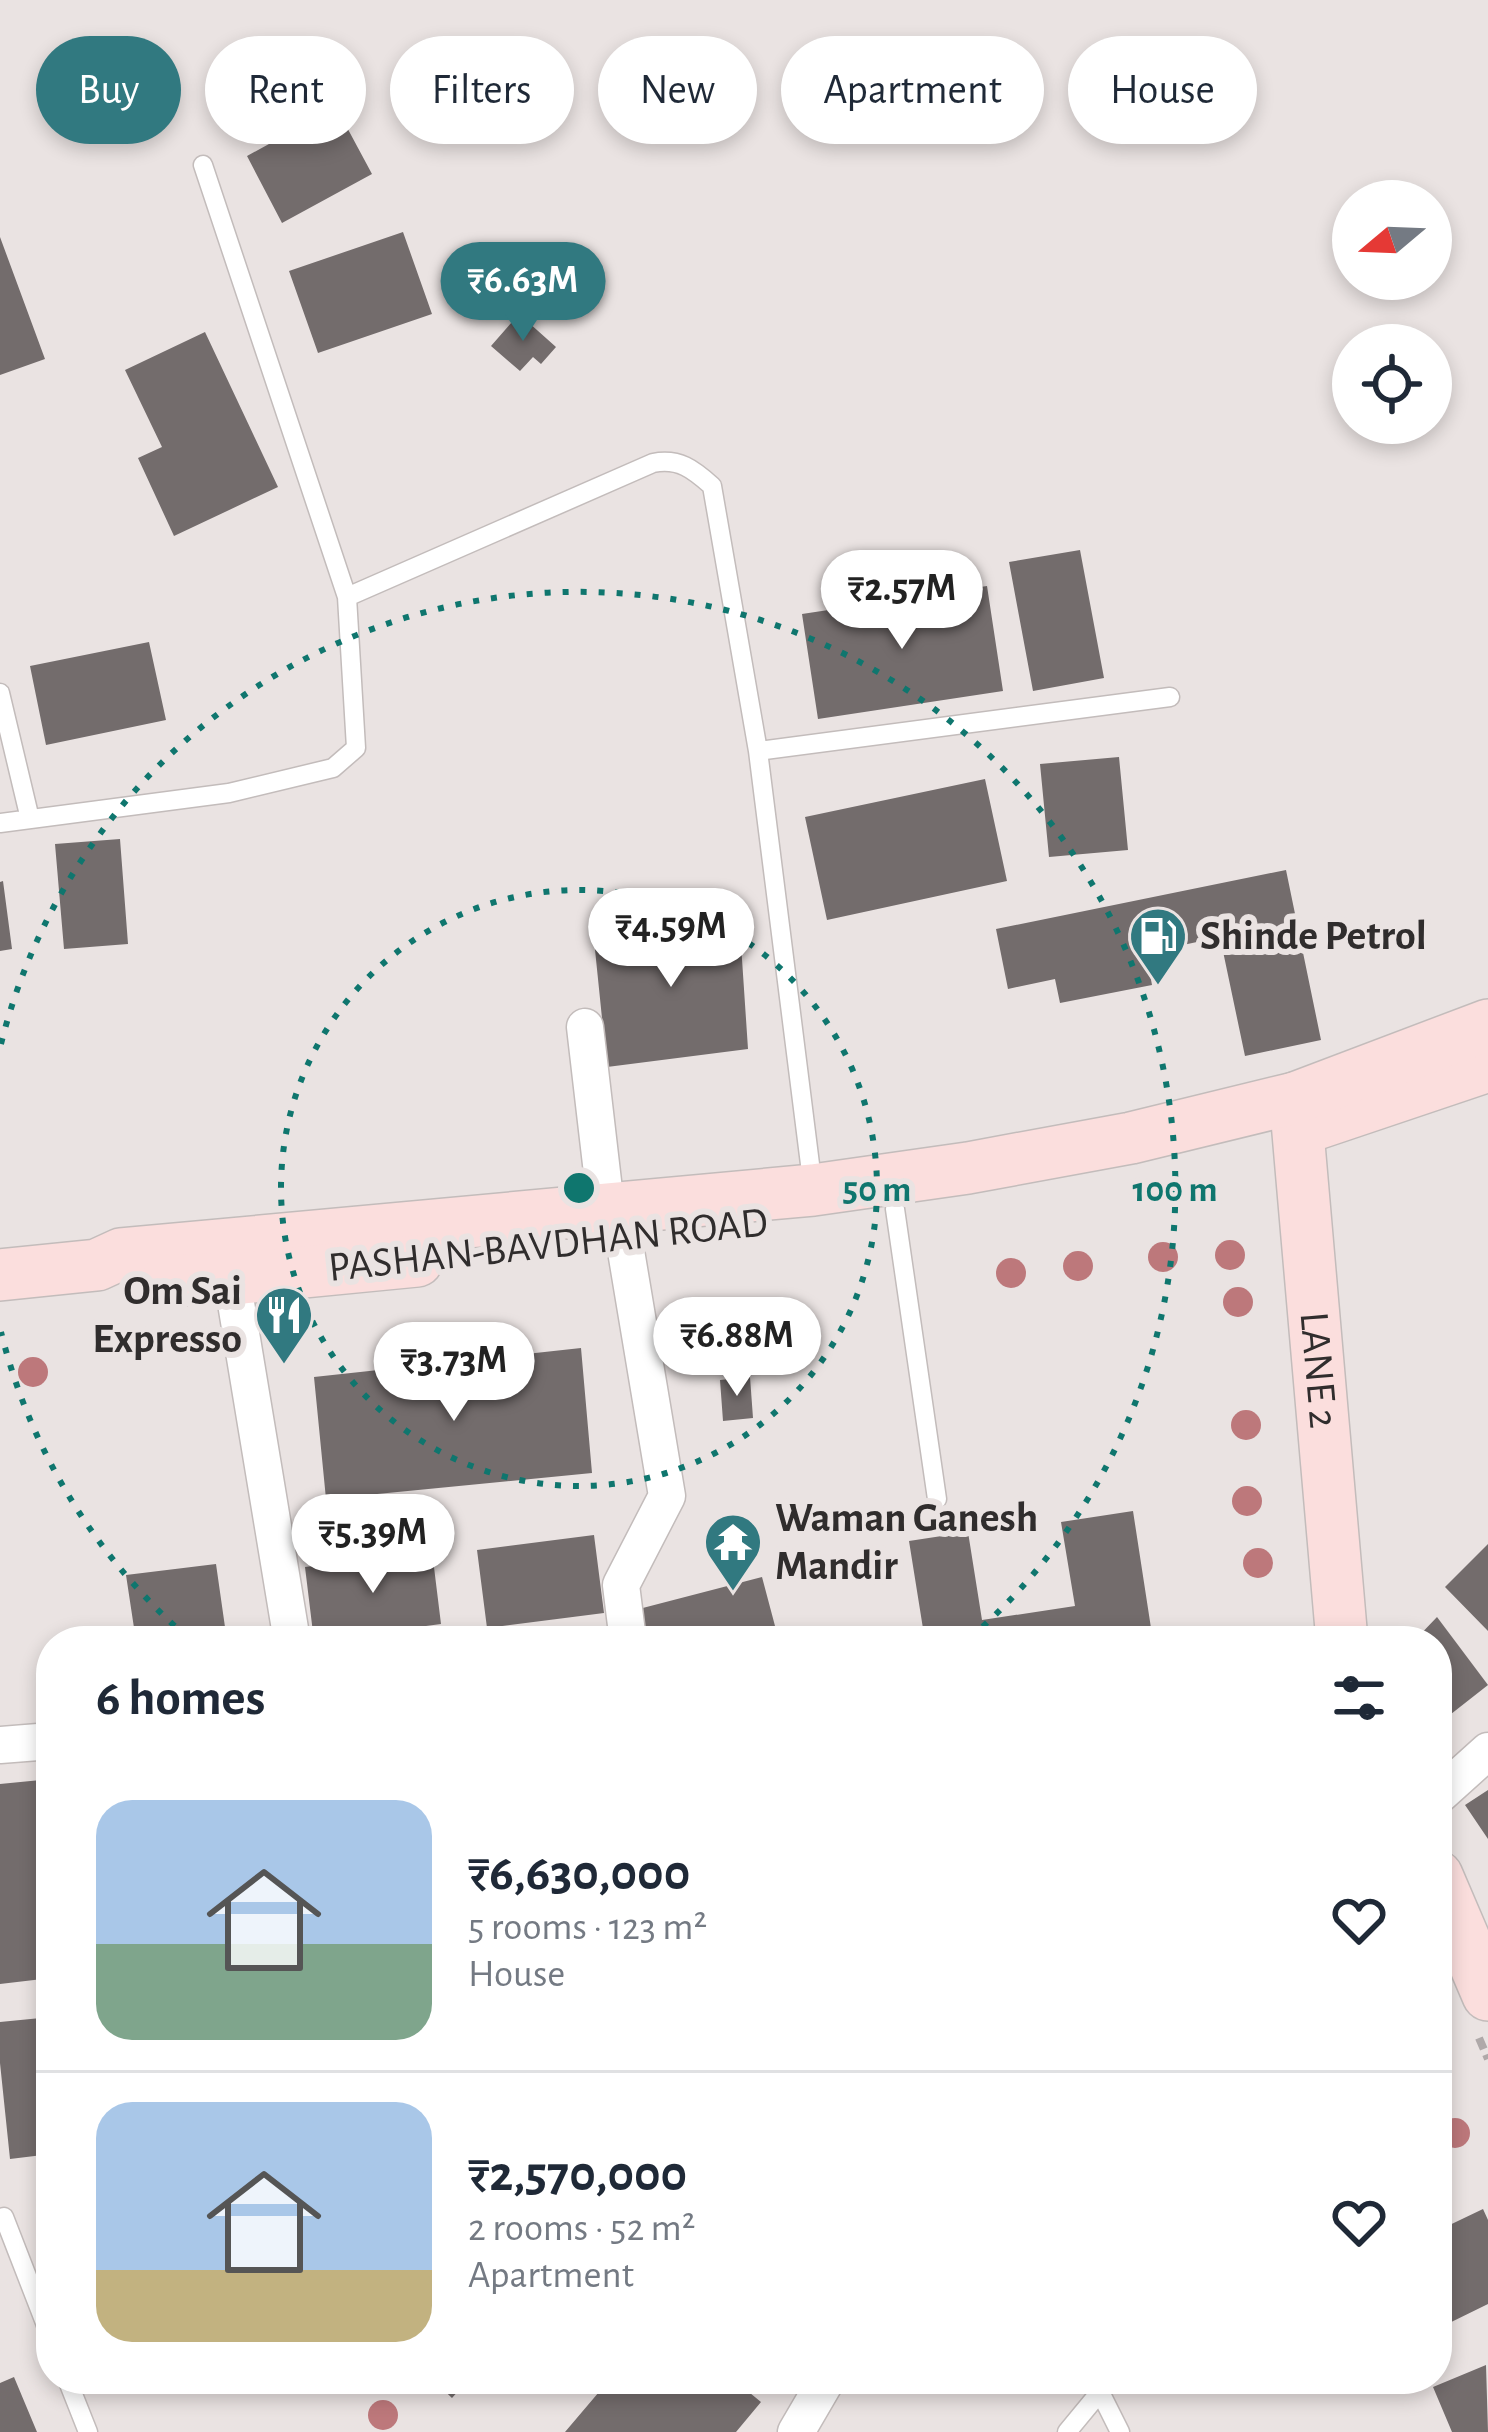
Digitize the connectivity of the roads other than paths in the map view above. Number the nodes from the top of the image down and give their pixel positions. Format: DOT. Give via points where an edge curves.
graph roads {
  1 [pos="203,165"];
  2 [pos="347,597"];
  3 [pos="0,693"];
  4 [pos="1170,698"];
  5 [pos="758,752"];
  6 [pos="29,819"];
  7 [pos="0,823"];
  8 [pos="1488,1025"];
  9 [pos="585,1027"];
  10 [pos="1488,1066"];
  11 [pos="1296,1114"];
  12 [pos="813,1190"];
  13 [pos="895,1208"];
  14 [pos="615,1223"];
  15 [pos="97,1265"];
  16 [pos="0,1274"];
  17 [pos="232,1279"];
  18 [pos="937,1499"];
  19 [pos="290,1626"];
  20 [pos="626,1626"];
  21 [pos="1341,1626"];
  22 [pos="36,1742"];
  23 [pos="0,1745"];
  24 [pos="1488,1751"];
  25 [pos="1452,1783"];
  26 [pos="1452,1912"];
  27 [pos="1488,1995"];
  28 [pos="4,2218"];
  29 [pos="36,2300"];
  30 [pos="73,2394"];
  31 [pos="818,2394"];
  32 [pos="1093,2394"];
  33 [pos="1102,2394"];
  34 [pos="88,2432"];
  35 [pos="796,2432"];
  36 [pos="1067,2432"];
  37 [pos="1120,2432"];
  1 -- 2 [label="lane"];
  2 -- 5 [label="lane" via="653,463 683,464 712,486"];
  2 -- 6 [label="lane" via="357,738 342,764 229,793"];
  3 -- 6 [label="lane"];
  4 -- 5 [label="lane"];
  5 -- 12 [label="lane"];
  6 -- 7 [label="lane"];
  8 -- 11 [label="main road, PASHAN-BAVDHAN ROAD"];
  9 -- 14 [label="street"];
  10 -- 11 [label="main road, PASHAN-BAVDHAN ROAD"];
  11 -- 12 [label="main road, PASHAN-BAVDHAN ROAD"];
  11 -- 13 [label="main road, PASHAN-BAVDHAN ROAD" via="1217,1151 969,1201"];
  11 -- 21 [label="main road, LANE 2"];
  12 -- 14 [label="main road, PASHAN-BAVDHAN ROAD"];
  13 -- 14 [label="main road, PASHAN-BAVDHAN ROAD"];
  13 -- 18 [label="lane"];
  14 -- 15 [label="main road, PASHAN-BAVDHAN ROAD" via="142,1252"];
  14 -- 17 [label="main road, PASHAN-BAVDHAN ROAD"];
  14 -- 20 [label="street" via="667,1496 621,1586"];
  15 -- 16 [label="main road, PASHAN-BAVDHAN ROAD"];
  15 -- 17 [label="main road, PASHAN-BAVDHAN ROAD" via="141,1281"];
  17 -- 19 [label="street"];
  22 -- 23 [label="street"];
  24 -- 25 [label="street"];
  26 -- 27 [label="main road"];
  28 -- 29 [label="lane"];
  30 -- 34 [label="lane"];
  31 -- 35 [label="street"];
  32 -- 36 [label="lane"];
  33 -- 37 [label="lane"];
}
